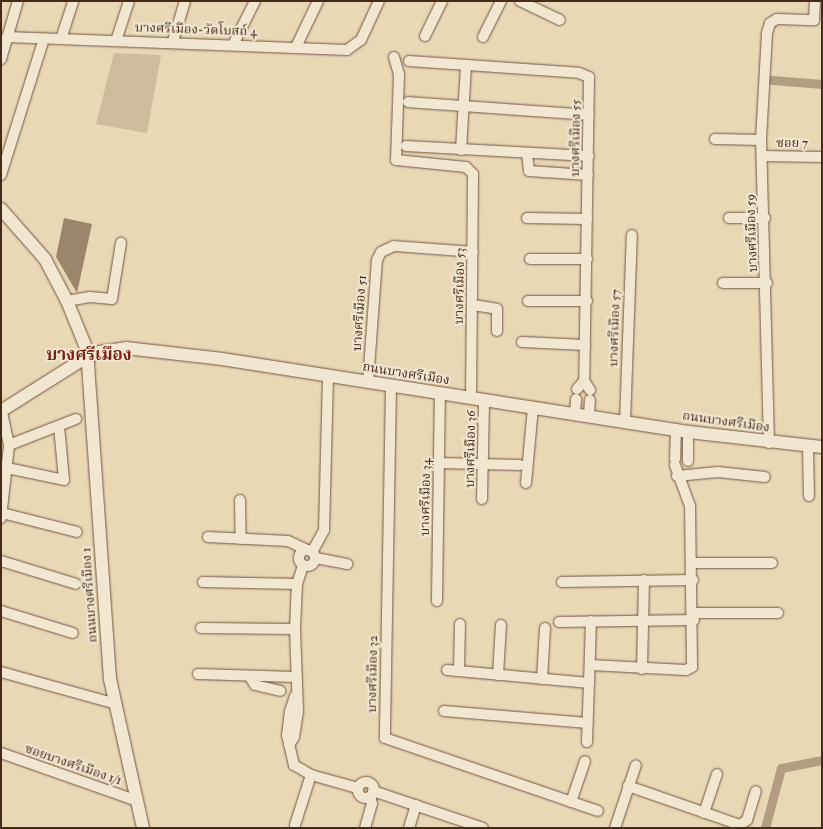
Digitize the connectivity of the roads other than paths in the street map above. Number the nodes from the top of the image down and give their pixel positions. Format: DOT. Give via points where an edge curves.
graph roads {
  1 [pos="18,1"];
  2 [pos="73,1"];
  3 [pos="129,1"];
  4 [pos="186,1"];
  5 [pos="255,1"];
  6 [pos="318,1"];
  7 [pos="379,1"];
  8 [pos="442,1"];
  9 [pos="501,1"];
  10 [pos="520,1"];
  11 [pos="815,1"];
  12 [pos="560,20"];
  13 [pos="426,36"];
  14 [pos="7,37"];
  15 [pos="483,37"];
  16 [pos="44,39"];
  17 [pos="61,39"];
  18 [pos="116,41"];
  19 [pos="173,41"];
  20 [pos="233,45"];
  21 [pos="296,47"];
  22 [pos="394,57"];
  23 [pos="1,59"];
  24 [pos="409,61"];
  25 [pos="466,65"];
  26 [pos="408,102"];
  27 [pos="463,106"];
  28 [pos="589,115"];
  29 [pos="715,139"];
  30 [pos="761,140"];
  31 [pos="406,146"];
  32 [pos="461,150"];
  33 [pos="527,154"];
  34 [pos="589,156"];
  35 [pos="762,156"];
  36 [pos="822,157"];
  37 [pos="1,175"];
  38 [pos="588,175"];
  39 [pos="1,209"];
  40 [pos="527,218"];
  41 [pos="729,218"];
  42 [pos="765,218"];
  43 [pos="587,219"];
  44 [pos="632,235"];
  45 [pos="121,243"];
  46 [pos="473,252"];
  47 [pos="530,259"];
  48 [pos="587,259"];
  49 [pos="723,283"];
  50 [pos="767,283"];
  51 [pos="67,301"];
  52 [pos="528,301"];
  53 [pos="586,301"];
  54 [pos="473,305"];
  55 [pos="497,331"];
  56 [pos="522,342"];
  57 [pos="585,345"];
  58 [pos="88,357"];
  59 [pos="328,376"];
  60 [pos="584,381"];
  61 [pos="368,382"];
  62 [pos="391,386"];
  63 [pos="440,394"];
  64 [pos="471,398"];
  65 [pos="484,400"];
  66 [pos="533,408"];
  67 [pos="1,411"];
  68 [pos="575,414"];
  69 [pos="589,417"];
  70 [pos="76,419"];
  71 [pos="624,422"];
  72 [pos="59,426"];
  73 [pos="676,429"];
  74 [pos="688,432"];
  75 [pos="769,443"];
  76 [pos="9,445"];
  77 [pos="808,446"];
  78 [pos="822,447"];
  79 [pos="439,463"];
  80 [pos="484,464"];
  81 [pos="520,465"];
  82 [pos="7,468"];
  83 [pos="685,470"];
  84 [pos="765,477"];
  85 [pos="526,483"];
  86 [pos="809,496"];
  87 [pos="482,499"];
  88 [pos="240,500"];
  89 [pos="2,516"];
  90 [pos="77,532"];
  91 [pos="208,537"];
  92 [pos="241,539"];
  93 [pos="311,553"];
  94 [pos="1,561"];
  95 [pos="693,563"];
  96 [pos="772,563"];
  97 [pos="347,564"];
  98 [pos="303,565"];
  99 [pos="644,580"];
  100 [pos="693,580"];
  101 [pos="203,582"];
  102 [pos="562,582"];
  103 [pos="76,584"];
  104 [pos="298,584"];
  105 [pos="437,601"];
  106 [pos="1,611"];
  107 [pos="778,613"];
  108 [pos="694,616"];
  109 [pos="643,620"];
  110 [pos="591,621"];
  111 [pos="559,622"];
  112 [pos="460,624"];
  113 [pos="501,625"];
  114 [pos="201,628"];
  115 [pos="545,628"];
  116 [pos="296,629"];
  117 [pos="73,633"];
  118 [pos="590,665"];
  119 [pos="642,669"];
  120 [pos="447,670"];
  121 [pos="460,670"];
  122 [pos="1,672"];
  123 [pos="198,674"];
  124 [pos="498,675"];
  125 [pos="250,676"];
  126 [pos="295,677"];
  127 [pos="542,679"];
  128 [pos="589,683"];
  129 [pos="280,691"];
  130 [pos="113,703"];
  131 [pos="444,711"];
  132 [pos="588,724"];
  133 [pos="587,742"];
  134 [pos="1,753"];
  135 [pos="586,761"];
  136 [pos="636,765"];
  137 [pos="717,774"];
  138 [pos="311,775"];
  139 [pos="628,786"];
  140 [pos="756,791"];
  141 [pos="372,793"];
  142 [pos="137,801"];
  143 [pos="571,802"];
  144 [pos="416,806"];
  145 [pos="598,810"];
  146 [pos="704,814"];
  147 [pos="296,825"];
  148 [pos="617,827"];
  149 [pos="142,828"];
  150 [pos="365,828"];
  151 [pos="409,828"];
  152 [pos="483,828"];
  1 -- 14 [label="street"];
  2 -- 17 [label="street"];
  3 -- 18 [label="street"];
  4 -- 19 [label="street"];
  5 -- 20 [label="street"];
  6 -- 21 [label="street"];
  7 -- 21 [label="street, บางศรีเมือง-วัดโบสถ์ 4" via="356,46 347,50"];
  8 -- 13 [label="street"];
  9 -- 15 [label="street"];
  10 -- 12 [label="street"];
  11 -- 30 [label="street, บางศรีเมือง 59" via="814,20 777,19 770,23 763,69"];
  14 -- 16 [label="street, บางศรีเมือง-วัดโบสถ์ 4"];
  14 -- 23 [label="street"];
  16 -- 17 [label="street, บางศรีเมือง-วัดโบสถ์ 4"];
  16 -- 37 [label="street"];
  17 -- 18 [label="street, บางศรีเมือง-วัดโบสถ์ 4"];
  18 -- 19 [label="street, บางศรีเมือง-วัดโบสถ์ 4"];
  19 -- 20 [label="street, บางศรีเมือง-วัดโบสถ์ 4"];
  20 -- 21 [label="street, บางศรีเมือง-วัดโบสถ์ 4"];
  22 -- 46 [label="street, บางศรีเมือง 53" via="399,75 396,160 466,168 473,174"];
  24 -- 25 [label="street, บางศรีเมือง 55"];
  25 -- 27 [label="street"];
  25 -- 28 [label="street, บางศรีเมือง 55" via="585,74 590,82"];
  26 -- 27 [label="street"];
  27 -- 28 [label="street"];
  27 -- 32 [label="street"];
  28 -- 34 [label="street, บางศรีเมือง 55"];
  29 -- 30 [label="street"];
  30 -- 35 [label="street, บางศรีเมือง 59"];
  31 -- 32 [label="street"];
  32 -- 33 [label="street"];
  33 -- 34 [label="street"];
  33 -- 38 [label="street" via="529,171"];
  34 -- 38 [label="street, บางศรีเมือง 55"];
  35 -- 36 [label="street, ซอย 7"];
  35 -- 42 [label="street, บางศรีเมือง 59"];
  38 -- 43 [label="street, บางศรีเมือง 55"];
  39 -- 51 [label="street, ถนนบางศรีเมือง 1" via="45,259"];
  40 -- 43 [label="street"];
  41 -- 42 [label="street"];
  42 -- 50 [label="street, บางศรีเมือง 59"];
  43 -- 48 [label="street, บางศรีเมือง 55"];
  44 -- 71 [label="street, บางศรีเมือง 57"];
  45 -- 51 [label="street" via="112,299 90,297"];
  46 -- 54 [label="street, บางศรีเมือง 53"];
  46 -- 61 [label="street, บางศรีเมือง 51" via="394,246 380,252 376,269"];
  47 -- 48 [label="street"];
  48 -- 53 [label="street, บางศรีเมือง 55"];
  49 -- 50 [label="street"];
  50 -- 75 [label="street, บางศรีเมือง 59"];
  51 -- 58 [label="street, ถนนบางศรีเมือง 1"];
  52 -- 53 [label="street"];
  53 -- 57 [label="street, บางศรีเมือง 55"];
  54 -- 55 [label="street" via="497,309"];
  54 -- 64 [label="street, บางศรีเมือง 53"];
  56 -- 57 [label="street"];
  57 -- 60 [label="street, บางศรีเมือง 55"];
  58 -- 59 [label="street, ถนนบางศรีเมือง" via="126,348"];
  58 -- 67 [label="street, ถนนบางศรีเมือง"];
  58 -- 130 [label="street, ถนนบางศรีเมือง 1" via="91,447"];
  59 -- 61 [label="street, ถนนบางศรีเมือง"];
  59 -- 93 [label="street" via="324,530"];
  60 -- 68 [label="street" via="576,394"];
  60 -- 69 [label="street" via="590,395"];
  61 -- 62 [label="street, ถนนบางศรีเมือง"];
  62 -- 63 [label="street, ถนนบางศรีเมือง"];
  62 -- 143 [label="street, บางศรีเมือง 32" via="384,738"];
  63 -- 64 [label="street, ถนนบางศรีเมือง"];
  63 -- 79 [label="street, บางศรีเมือง 34"];
  64 -- 65 [label="street, ถนนบางศรีเมือง"];
  65 -- 66 [label="street, ถนนบางศรีเมือง"];
  65 -- 80 [label="street, บางศรีเมือง 36"];
  66 -- 68 [label="street, ถนนบางศรีเมือง"];
  66 -- 85 [label="street"];
  67 -- 76 [label="street"];
  68 -- 69 [label="street, ถนนบางศรีเมือง"];
  69 -- 71 [label="street, ถนนบางศรีเมือง"];
  70 -- 72 [label="street"];
  71 -- 73 [label="street, ถนนบางศรีเมือง"];
  72 -- 76 [label="street"];
  72 -- 82 [label="street" via="64,480"];
  73 -- 74 [label="street, ถนนบางศรีเมือง"];
  73 -- 83 [label="street" via="675,462"];
  74 -- 75 [label="street, ถนนบางศรีเมือง"];
  74 -- 83 [label="street"];
  75 -- 77 [label="street, ถนนบางศรีเมือง"];
  76 -- 82 [label="street"];
  77 -- 78 [label="street, ถนนบางศรีเมือง"];
  77 -- 86 [label="street"];
  79 -- 80 [label="street"];
  79 -- 105 [label="street, บางศรีเมือง 34"];
  80 -- 81 [label="street"];
  80 -- 87 [label="street, บางศรีเมือง 36"];
  82 -- 89 [label="street"];
  83 -- 84 [label="street"];
  83 -- 95 [label="street"];
  88 -- 92 [label="street"];
  89 -- 90 [label="street"];
  91 -- 92 [label="street"];
  92 -- 93 [label="street" via="288,541"];
  93 -- 97 [label="street"];
  93 -- 98 [label="street" via="312,565"];
  93 -- 98 [label="street" via="299,556"];
  94 -- 103 [label="street"];
  95 -- 96 [label="street"];
  95 -- 100 [label="street"];
  98 -- 104 [label="street"];
  99 -- 100 [label="street"];
  99 -- 102 [label="street"];
  99 -- 109 [label="street"];
  100 -- 108 [label="street"];
  101 -- 104 [label="street"];
  104 -- 116 [label="street"];
  106 -- 117 [label="street"];
  107 -- 108 [label="street"];
  108 -- 109 [label="street"];
  108 -- 119 [label="street" via="694,663 690,669"];
  109 -- 110 [label="street"];
  109 -- 119 [label="street"];
  110 -- 111 [label="street"];
  110 -- 118 [label="street"];
  112 -- 121 [label="street"];
  113 -- 124 [label="street"];
  114 -- 116 [label="street"];
  115 -- 127 [label="street"];
  116 -- 126 [label="street"];
  118 -- 119 [label="street"];
  118 -- 128 [label="street"];
  120 -- 121 [label="street"];
  121 -- 124 [label="street"];
  122 -- 130 [label="street"];
  123 -- 125 [label="street"];
  124 -- 127 [label="street"];
  125 -- 126 [label="street"];
  125 -- 129 [label="street" via="256,685"];
  126 -- 138 [label="street" via="295,696 290,710 289,745 294,766"];
  127 -- 128 [label="street"];
  128 -- 132 [label="street"];
  130 -- 142 [label="street, ถนนบางศรีเมือง 1"];
  131 -- 132 [label="street"];
  132 -- 133 [label="street"];
  134 -- 142 [label="street, ซอยบางศรีเมือง 1/1"];
  135 -- 143 [label="street"];
  136 -- 139 [label="street"];
  137 -- 146 [label="street"];
  138 -- 141 [label="street" via="358,788 362,797"];
  138 -- 147 [label="street"];
  139 -- 146 [label="street"];
  139 -- 148 [label="street"];
  140 -- 146 [label="street" via="744,824"];
  141 -- 144 [label="street"];
  141 -- 150 [label="street" via="372,804"];
  142 -- 149 [label="street, ถนนบางศรีเมือง 1"];
  143 -- 145 [label="street, บางศรีเมือง 32"];
  144 -- 151 [label="street"];
  144 -- 152 [label="street"];
}
